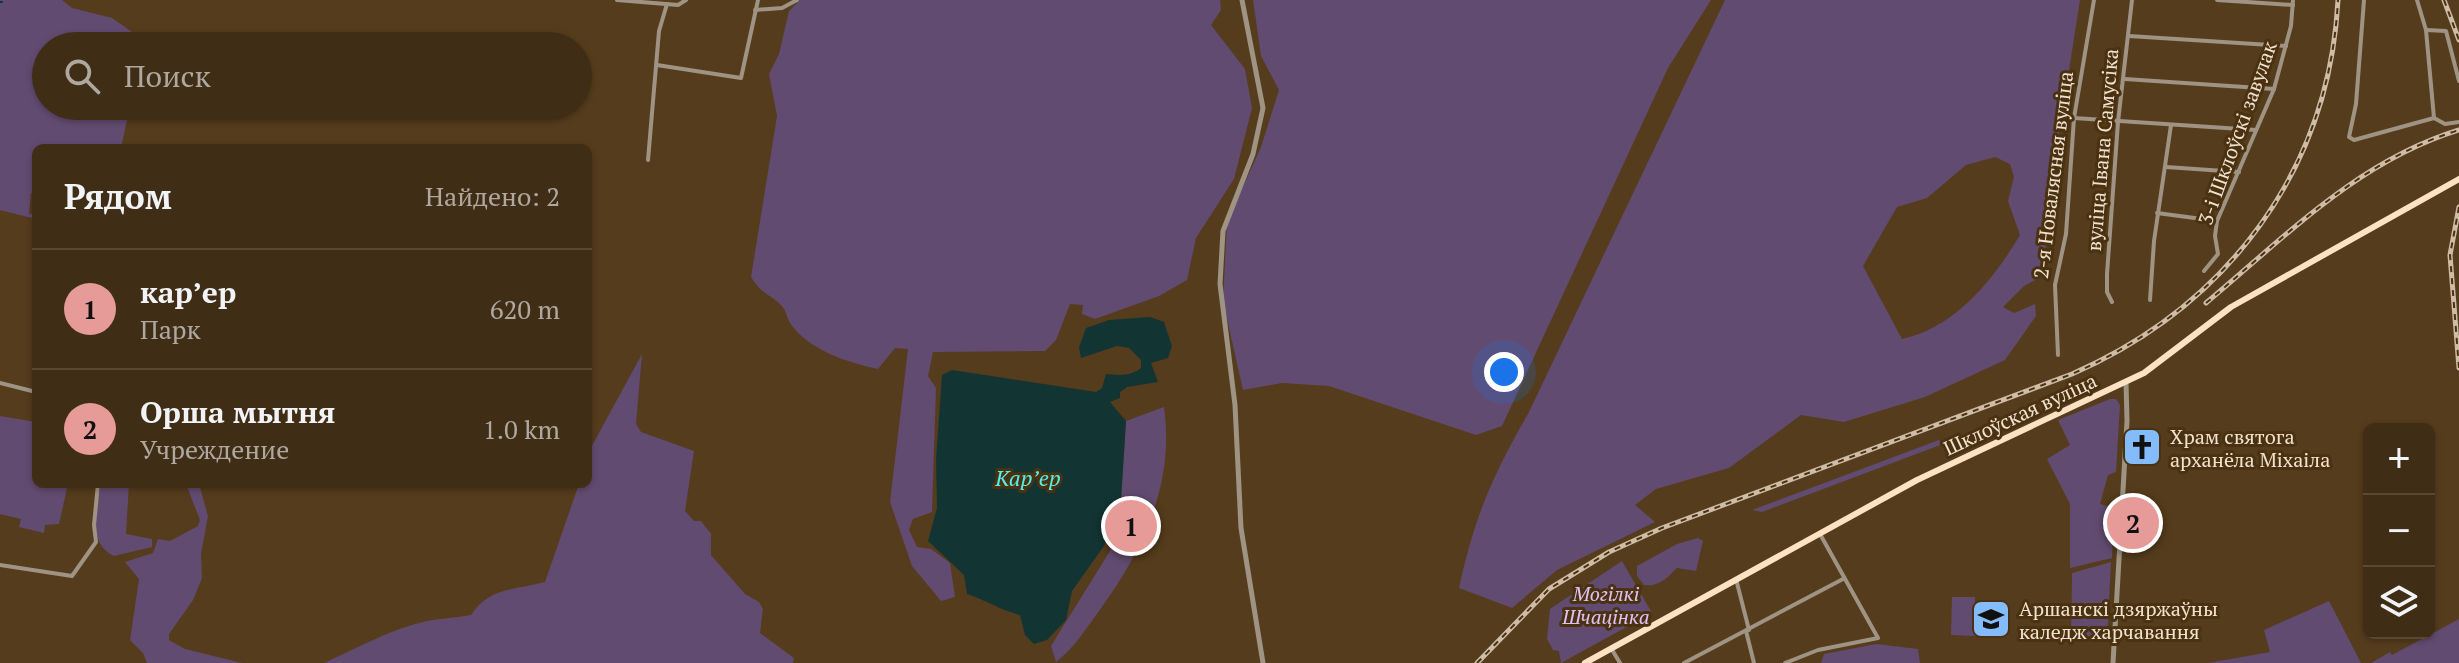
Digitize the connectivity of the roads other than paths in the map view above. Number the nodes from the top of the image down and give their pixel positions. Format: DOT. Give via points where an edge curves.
graph roads {
  1 [pos="617,0"];
  2 [pos="686,0"];
  3 [pos="758,0"];
  4 [pos="797,0"];
  5 [pos="1242,0"];
  6 [pos="2094,0"];
  7 [pos="2132,0"];
  8 [pos="2217,0"];
  9 [pos="2364,0"];
  10 [pos="2417,0"];
  11 [pos="2293,3"];
  12 [pos="667,4"];
  13 [pos="755,10"];
  14 [pos="2426,30"];
  15 [pos="2129,36"];
  16 [pos="2286,46"];
  17 [pos="657,65"];
  18 [pos="2125,79"];
  19 [pos="2459,81"];
  20 [pos="2274,89"];
  21 [pos="2074,118"];
  22 [pos="2434,118"];
  23 [pos="2118,122"];
  24 [pos="2459,122"];
  25 [pos="2171,125"];
  26 [pos="2257,130"];
  27 [pos="648,160"];
  28 [pos="2166,167"];
  29 [pos="2239,172"];
  30 [pos="2459,179"];
  31 [pos="2157,213"];
  32 [pos="2217,221"];
  33 [pos="2204,271"];
  34 [pos="2150,300"];
  35 [pos="2112,302"];
  36 [pos="2058,355"];
  37 [pos="2126,382"];
  38 [pos="0,383"];
  39 [pos="32,391"];
  40 [pos="98,488"];
  41 [pos="1820,534"];
  42 [pos="0,565"];
  43 [pos="1736,579"];
  44 [pos="1843,579"];
  45 [pos="1748,631"];
  46 [pos="1611,648"];
  47 [pos="1263,663"];
  48 [pos="1585,663"];
  49 [pos="1620,663"];
  50 [pos="1684,663"];
  51 [pos="1754,663"];
  52 [pos="1785,663"];
  53 [pos="2113,663"];
  1 -- 12 [label="street"];
  2 -- 12 [label="street"];
  3 -- 13 [label="street"];
  4 -- 13 [label="street" via="782,8"];
  5 -- 47 [label="street" via="1263,108 1259,135 1223,231 1220,284 1235,405 1241,528"];
  6 -- 21 [label="street, 2-я Новалясная вуліца"];
  7 -- 15 [label="street, вуліца Івана Самусіка"];
  8 -- 11 [label="street"];
  9 -- 22 [label="street" via="2349,137 2371,137"];
  10 -- 14 [label="street"];
  11 -- 16 [label="street, 3-і Шклоўскі завулак"];
  12 -- 17 [label="street"];
  13 -- 17 [label="street" via="741,78"];
  14 -- 19 [label="street" via="2446,31"];
  14 -- 22 [label="street"];
  15 -- 16 [label="street"];
  15 -- 18 [label="street, вуліца Івана Самусіка"];
  16 -- 20 [label="street, 3-і Шклоўскі завулак"];
  17 -- 27 [label="street"];
  18 -- 20 [label="street"];
  18 -- 23 [label="street, вуліца Івана Самусіка"];
  20 -- 26 [label="street, 3-і Шклоўскі завулак"];
  21 -- 23 [label="street"];
  21 -- 36 [label="street, 2-я Новалясная вуліца" via="2066,234 2055,285"];
  22 -- 24 [label="street" via="2445,124"];
  23 -- 25 [label="street"];
  23 -- 35 [label="street, вуліца Івана Самусіка" via="2107,274"];
  25 -- 26 [label="street"];
  25 -- 28 [label="street"];
  26 -- 29 [label="street, 3-і Шклоўскі завулак"];
  28 -- 29 [label="street"];
  28 -- 31 [label="street"];
  29 -- 32 [label="street, 3-і Шклоўскі завулак"];
  30 -- 37 [label="main road, Шклоўская вуліца" via="2231,307 2165,360"];
  31 -- 32 [label="street"];
  31 -- 34 [label="street"];
  32 -- 33 [label="street, 3-і Шклоўскі завулак" via="2218,254"];
  37 -- 41 [label="main road, Шклоўская вуліца" via="1930,474"];
  37 -- 53 [label="street"];
  38 -- 39 [label="street"];
  40 -- 42 [label="street" via="96,542 72,576"];
  41 -- 43 [label="main road, Шклоўская вуліца"];
  41 -- 44 [label="street"];
  43 -- 45 [label="street"];
  43 -- 46 [label="main road, Шклоўская вуліца"];
  44 -- 45 [label="street"];
  44 -- 52 [label="street" via="1878,638"];
  45 -- 50 [label="street"];
  45 -- 51 [label="street"];
  46 -- 48 [label="main road, Шклоўская вуліца"];
  46 -- 49 [label="street"];
}
